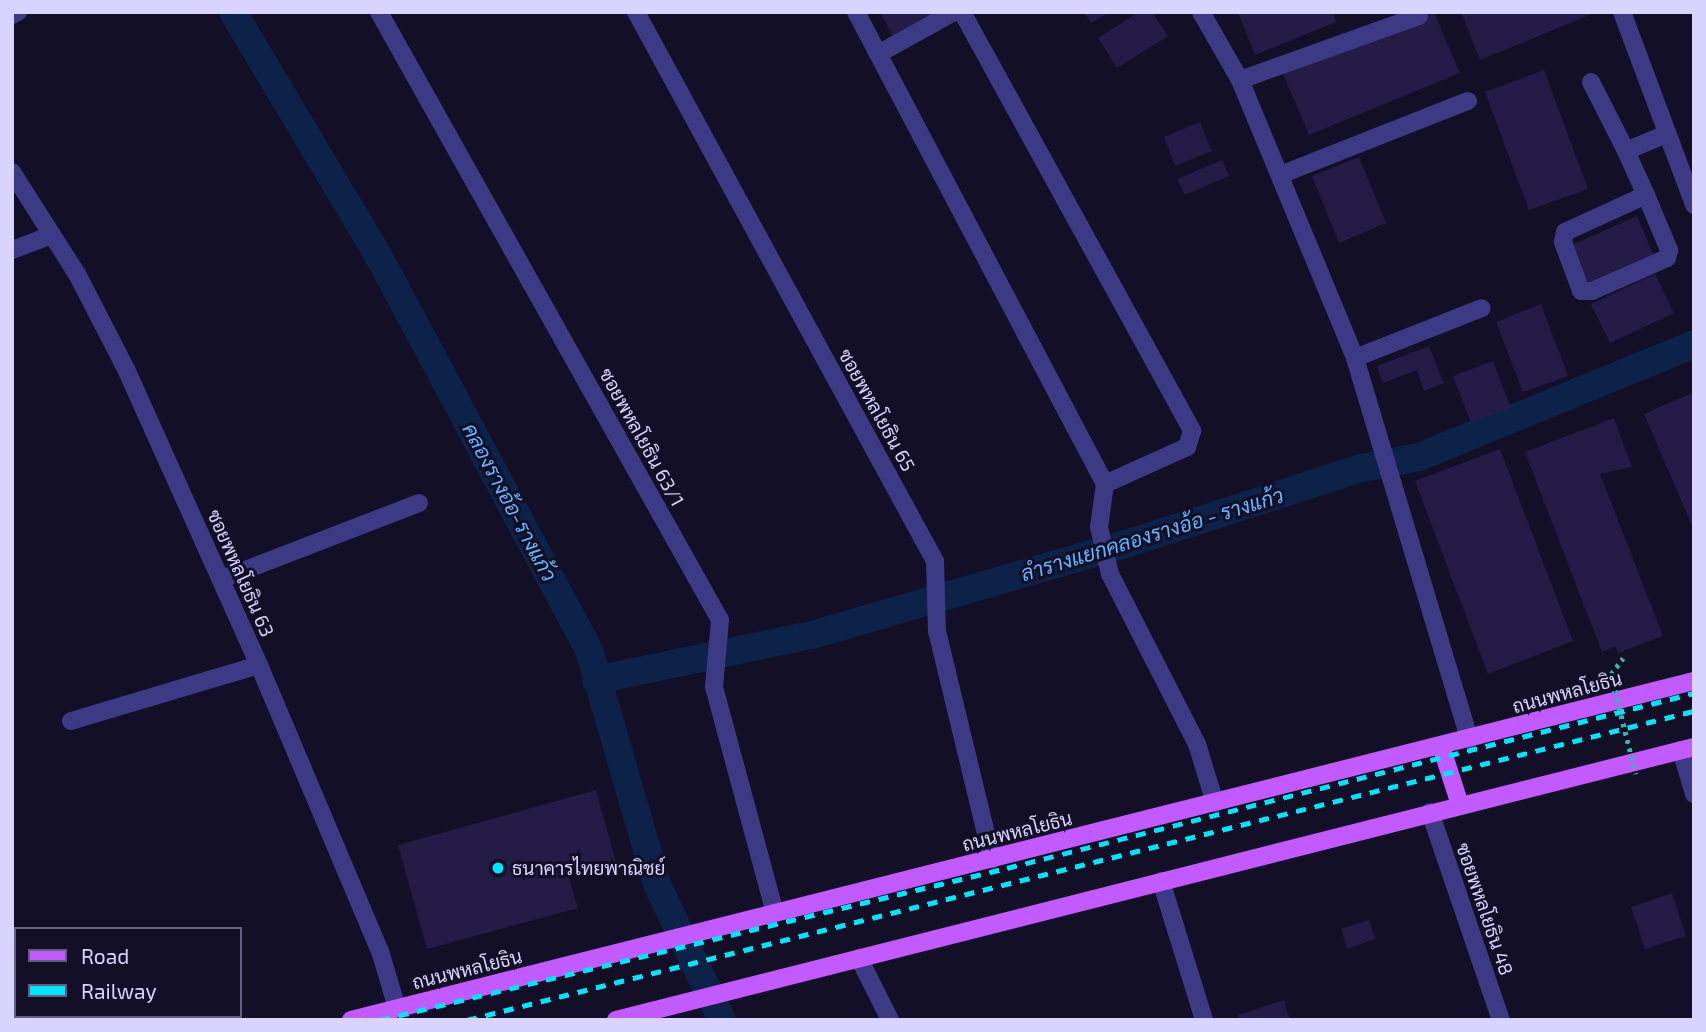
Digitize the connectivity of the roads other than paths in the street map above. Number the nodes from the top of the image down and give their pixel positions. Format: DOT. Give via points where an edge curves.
graph roads {
  1 [pos="18,12"];
  2 [pos="379,12"];
  3 [pos="636,12"];
  4 [pos="856,12"];
  5 [pos="954,12"];
  6 [pos="962,12"];
  7 [pos="1201,12"];
  8 [pos="1622,12"];
  9 [pos="12,15"];
  10 [pos="1419,16"];
  11 [pos="878,54"];
  12 [pos="1240,80"];
  13 [pos="1591,82"];
  14 [pos="1468,101"];
  15 [pos="1666,134"];
  16 [pos="1626,151"];
  17 [pos="12,172"];
  18 [pos="1280,175"];
  19 [pos="1646,195"];
  20 [pos="1694,205"];
  21 [pos="52,235"];
  22 [pos="12,250"];
  23 [pos="1482,308"];
  24 [pos="1355,358"];
  25 [pos="1105,484"];
  26 [pos="419,503"];
  27 [pos="222,579"];
  28 [pos="259,666"];
  29 [pos="1694,681"];
  30 [pos="71,721"];
  31 [pos="1469,739"];
  32 [pos="1441,746"];
  33 [pos="1687,749"];
  34 [pos="1694,794"];
  35 [pos="1215,803"];
  36 [pos="1460,805"];
  37 [pos="1430,812"];
  38 [pos="992,859"];
  39 [pos="1161,881"];
  40 [pos="775,913"];
  41 [pos="859,958"];
  42 [pos="397,1008"];
  43 [pos="351,1020"];
  44 [pos="616,1020"];
  45 [pos="890,1020"];
  46 [pos="1204,1020"];
  47 [pos="1501,1020"];
  1 -- 9 [label="street"];
  2 -- 40 [label="street, ซอยพหลโยธิน 63/1" via="720,620 714,687"];
  3 -- 38 [label="street, ซอยพหลโยธิน 65" via="934,561 937,631"];
  4 -- 11 [label="street"];
  5 -- 11 [label="street"];
  6 -- 25 [label="street" via="1192,430 1187,447"];
  7 -- 12 [label="street"];
  8 -- 15 [label="street"];
  10 -- 12 [label="street"];
  11 -- 25 [label="street"];
  12 -- 18 [label="street"];
  13 -- 16 [label="street"];
  14 -- 18 [label="street"];
  15 -- 16 [label="street"];
  15 -- 20 [label="street"];
  16 -- 19 [label="street"];
  17 -- 21 [label="street, ซอยพหลโยธิน 63"];
  18 -- 24 [label="street"];
  19 -- 19 [label="street" via="1669,250 1667,258 1592,291 1581,291 1563,242 1565,232"];
  21 -- 22 [label="street"];
  21 -- 27 [label="street, ซอยพหลโยธิน 63" via="126,369"];
  23 -- 24 [label="street"];
  24 -- 31 [label="street"];
  25 -- 35 [label="street" via="1098,527 1110,574 1197,744"];
  26 -- 27 [label="street"];
  27 -- 28 [label="street, ซอยพหลโยธิน 63"];
  28 -- 30 [label="street"];
  28 -- 42 [label="street, ซอยพหลโยธิน 63" via="380,951"];
  29 -- 31 [label="main road, ถนนพหลโยธิน"];
  31 -- 32 [label="main road, ถนนพหลโยธิน"];
  32 -- 35 [label="main road, ถนนพหลโยธิน"];
  32 -- 36 [label="main road"];
  33 -- 34 [label="street"];
  33 -- 36 [label="main road"];
  35 -- 38 [label="main road, ถนนพหลโยธิน"];
  36 -- 37 [label="main road"];
  37 -- 39 [label="main road"];
  37 -- 47 [label="street, ซอยพหลโยธิน 48"];
  38 -- 40 [label="main road, ถนนพหลโยธิน"];
  39 -- 41 [label="main road"];
  39 -- 46 [label="street"];
  40 -- 42 [label="main road, ถนนพหลโยธิน"];
  41 -- 44 [label="main road"];
  41 -- 45 [label="street"];
  42 -- 43 [label="main road, ถนนพหลโยธิน"];
}
